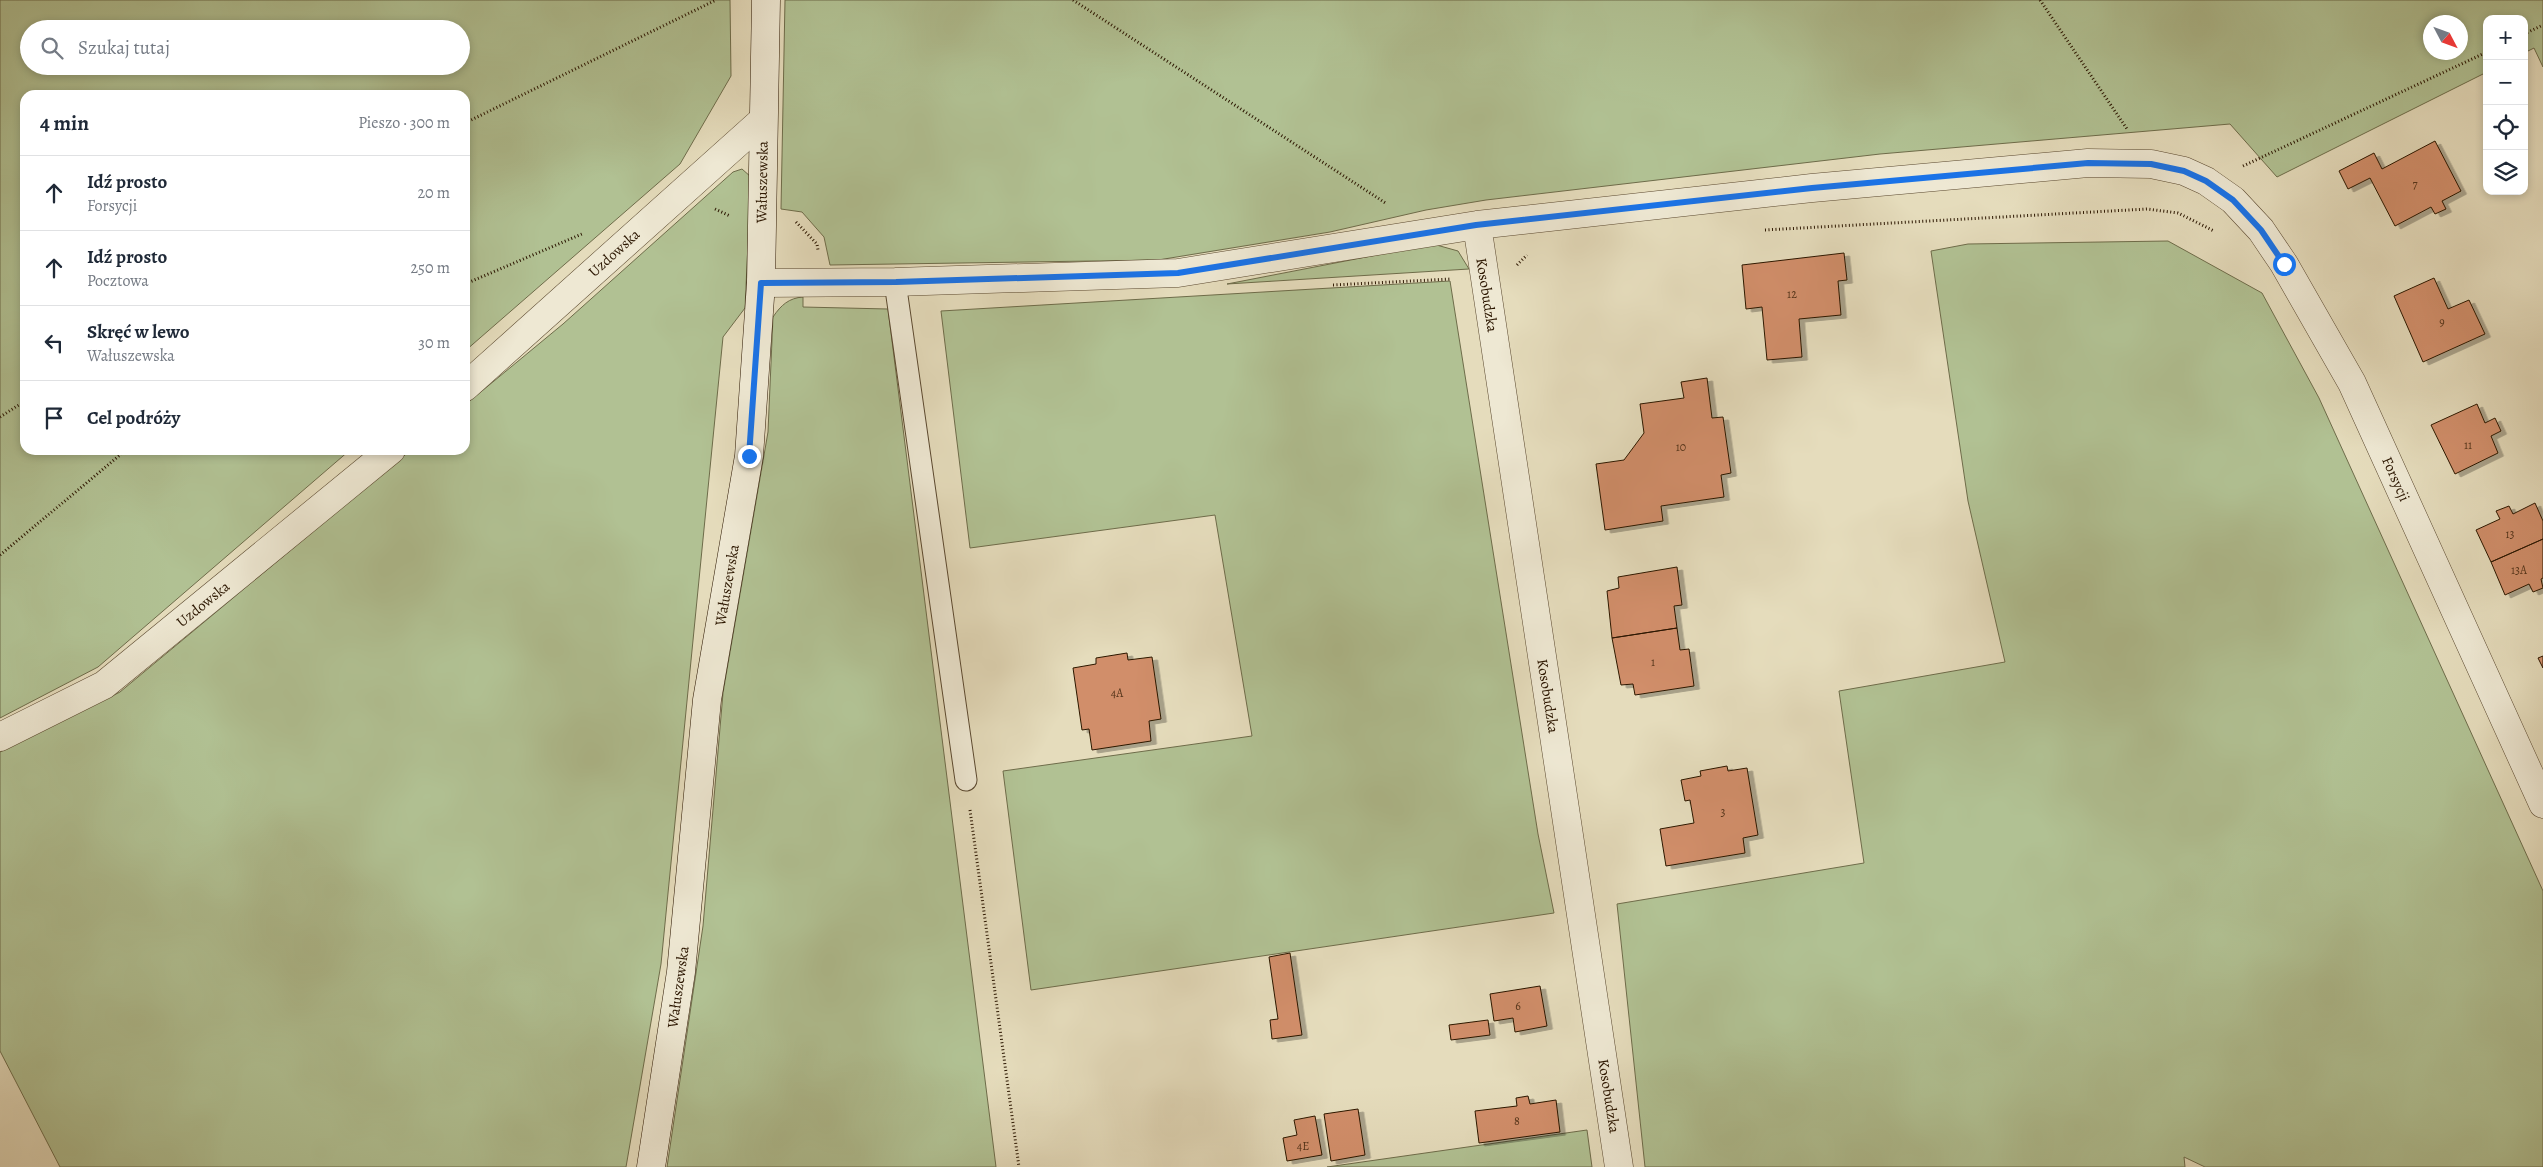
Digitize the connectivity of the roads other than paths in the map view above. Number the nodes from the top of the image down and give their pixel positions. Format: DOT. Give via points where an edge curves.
graph roads {
  1 [pos="766,0"];
  2 [pos="763,120"];
  3 [pos="1476,225"];
  4 [pos="896,282"];
  5 [pos="761,283"];
  6 [pos="470,383"];
  7 [pos="385,455"];
  8 [pos="0,737"];
  9 [pos="966,780"];
  10 [pos="2543,804"];
  11 [pos="651,1167"];
  12 [pos="1619,1167"];
  1 -- 2 [label="street, Wałuszewska"];
  2 -- 5 [label="street, Wałuszewska"];
  2 -- 6 [label="street, Uzdowska"];
  3 -- 4 [label="street, Forsycji" via="1178,273"];
  3 -- 10 [label="street, Forsycji" via="2088,163 2151,164 2184,171 2206,181 2233,200 2261,230 2352,383"];
  3 -- 12 [label="street, Kosobudzka"];
  4 -- 5 [label="street, Forsycji"];
  4 -- 9 [label="lane"];
  5 -- 11 [label="street, Wałuszewska" via="749,456 708,700 681,972"];
  7 -- 8 [label="street, Uzdowska" via="104,685"];
}
